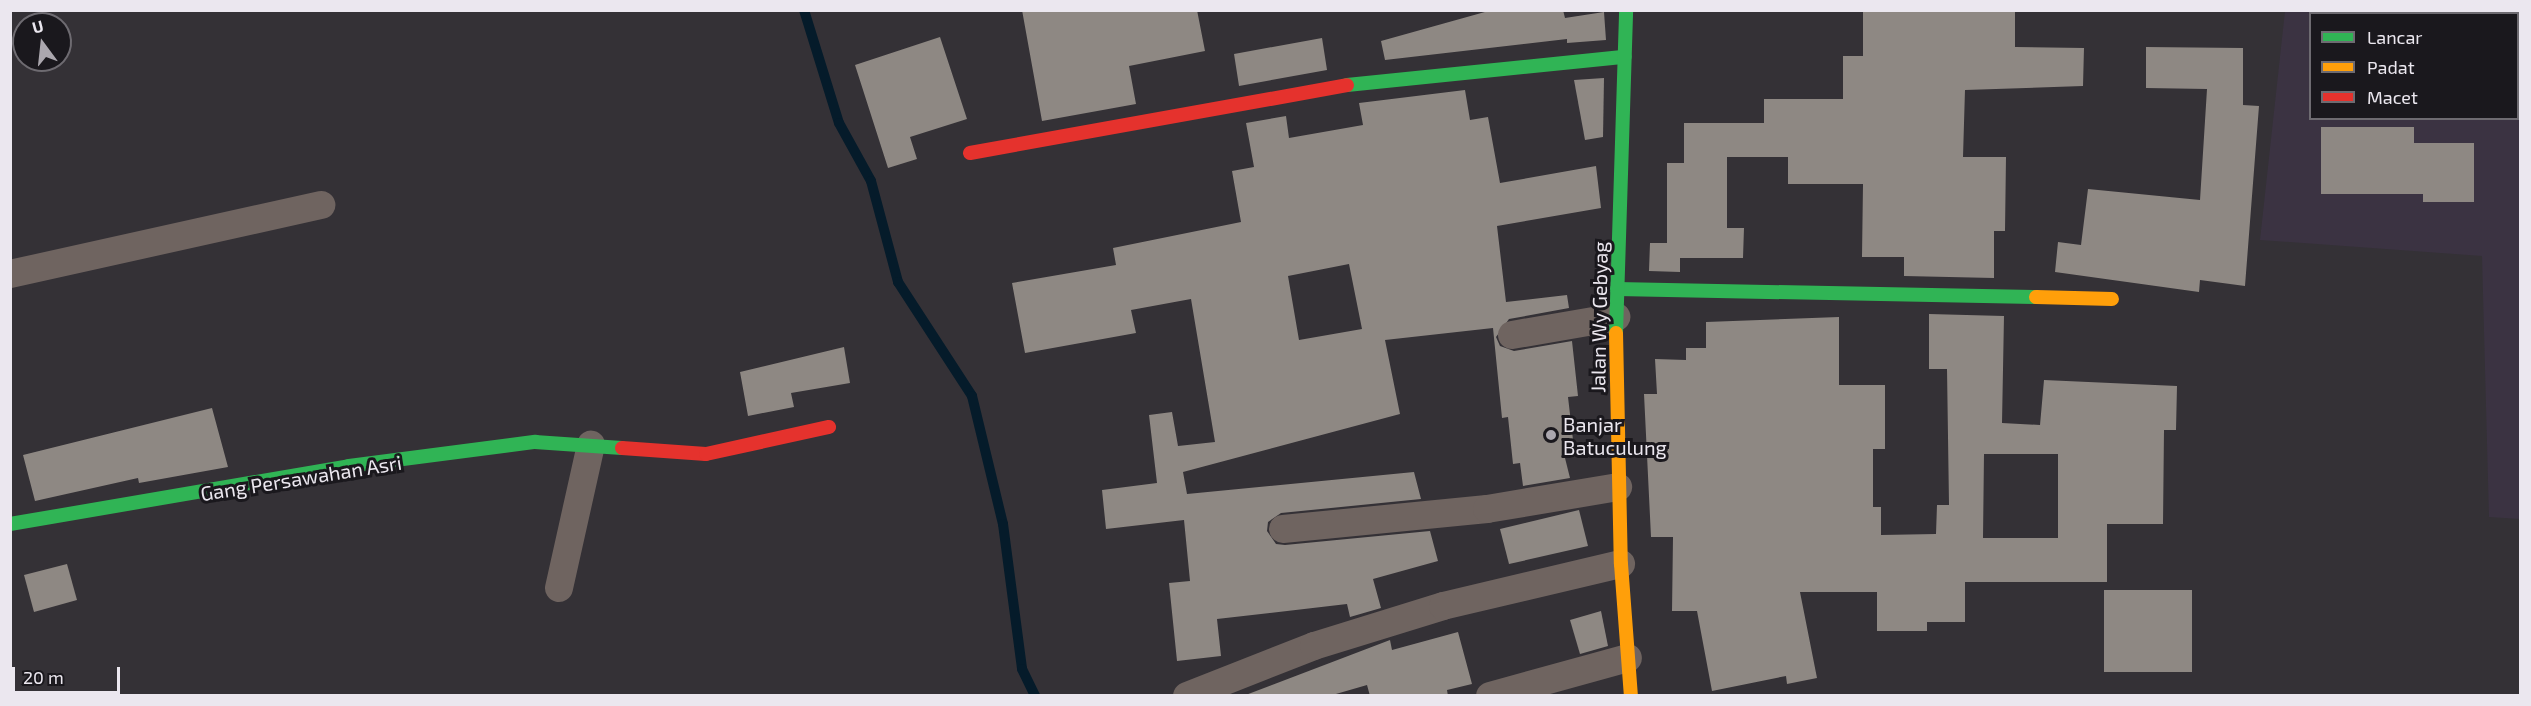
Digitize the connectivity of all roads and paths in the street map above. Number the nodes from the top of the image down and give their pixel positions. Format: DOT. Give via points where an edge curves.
graph roads {
  1 [pos="1626,10"];
  2 [pos="1625,57"];
  3 [pos="970,153"];
  4 [pos="321,205"];
  5 [pos="10,274"];
  6 [pos="1617,289"];
  7 [pos="2112,299"];
  8 [pos="1616,317"];
  9 [pos="1512,335"];
  10 [pos="829,427"];
  11 [pos="591,445"];
  12 [pos="1618,487"];
  13 [pos="10,524"];
  14 [pos="1283,529"];
  15 [pos="1621,564"];
  16 [pos="560,588"];
  17 [pos="1629,658"];
  18 [pos="1187,696"];
  19 [pos="1490,696"];
  20 [pos="1631,696"];
  1 -- 2 [label="street, Jalan Wy Gebyag"];
  2 -- 3 [label="street" via="1383,79"];
  2 -- 6 [label="street, Jalan Wy Gebyag"];
  4 -- 5 [label="street"];
  6 -- 7 [label="street"];
  6 -- 8 [label="street, Jalan Wy Gebyag"];
  8 -- 9 [label="street"];
  8 -- 12 [label="street, Jalan Wy Gebyag"];
  10 -- 11 [label="street, Gang Persawahan Asri" via="764,437 706,454"];
  11 -- 13 [label="street, Gang Persawahan Asri" via="535,442 349,466"];
  11 -- 16 [label="street"];
  12 -- 14 [label="street" via="1486,509"];
  12 -- 15 [label="street, Jalan Wy Gebyag"];
  15 -- 17 [label="street, Jalan Wy Gebyag"];
  15 -- 18 [label="street" via="1443,606 1314,646"];
  17 -- 19 [label="street"];
  17 -- 20 [label="street, Jalan Wy Gebyag"];
}
